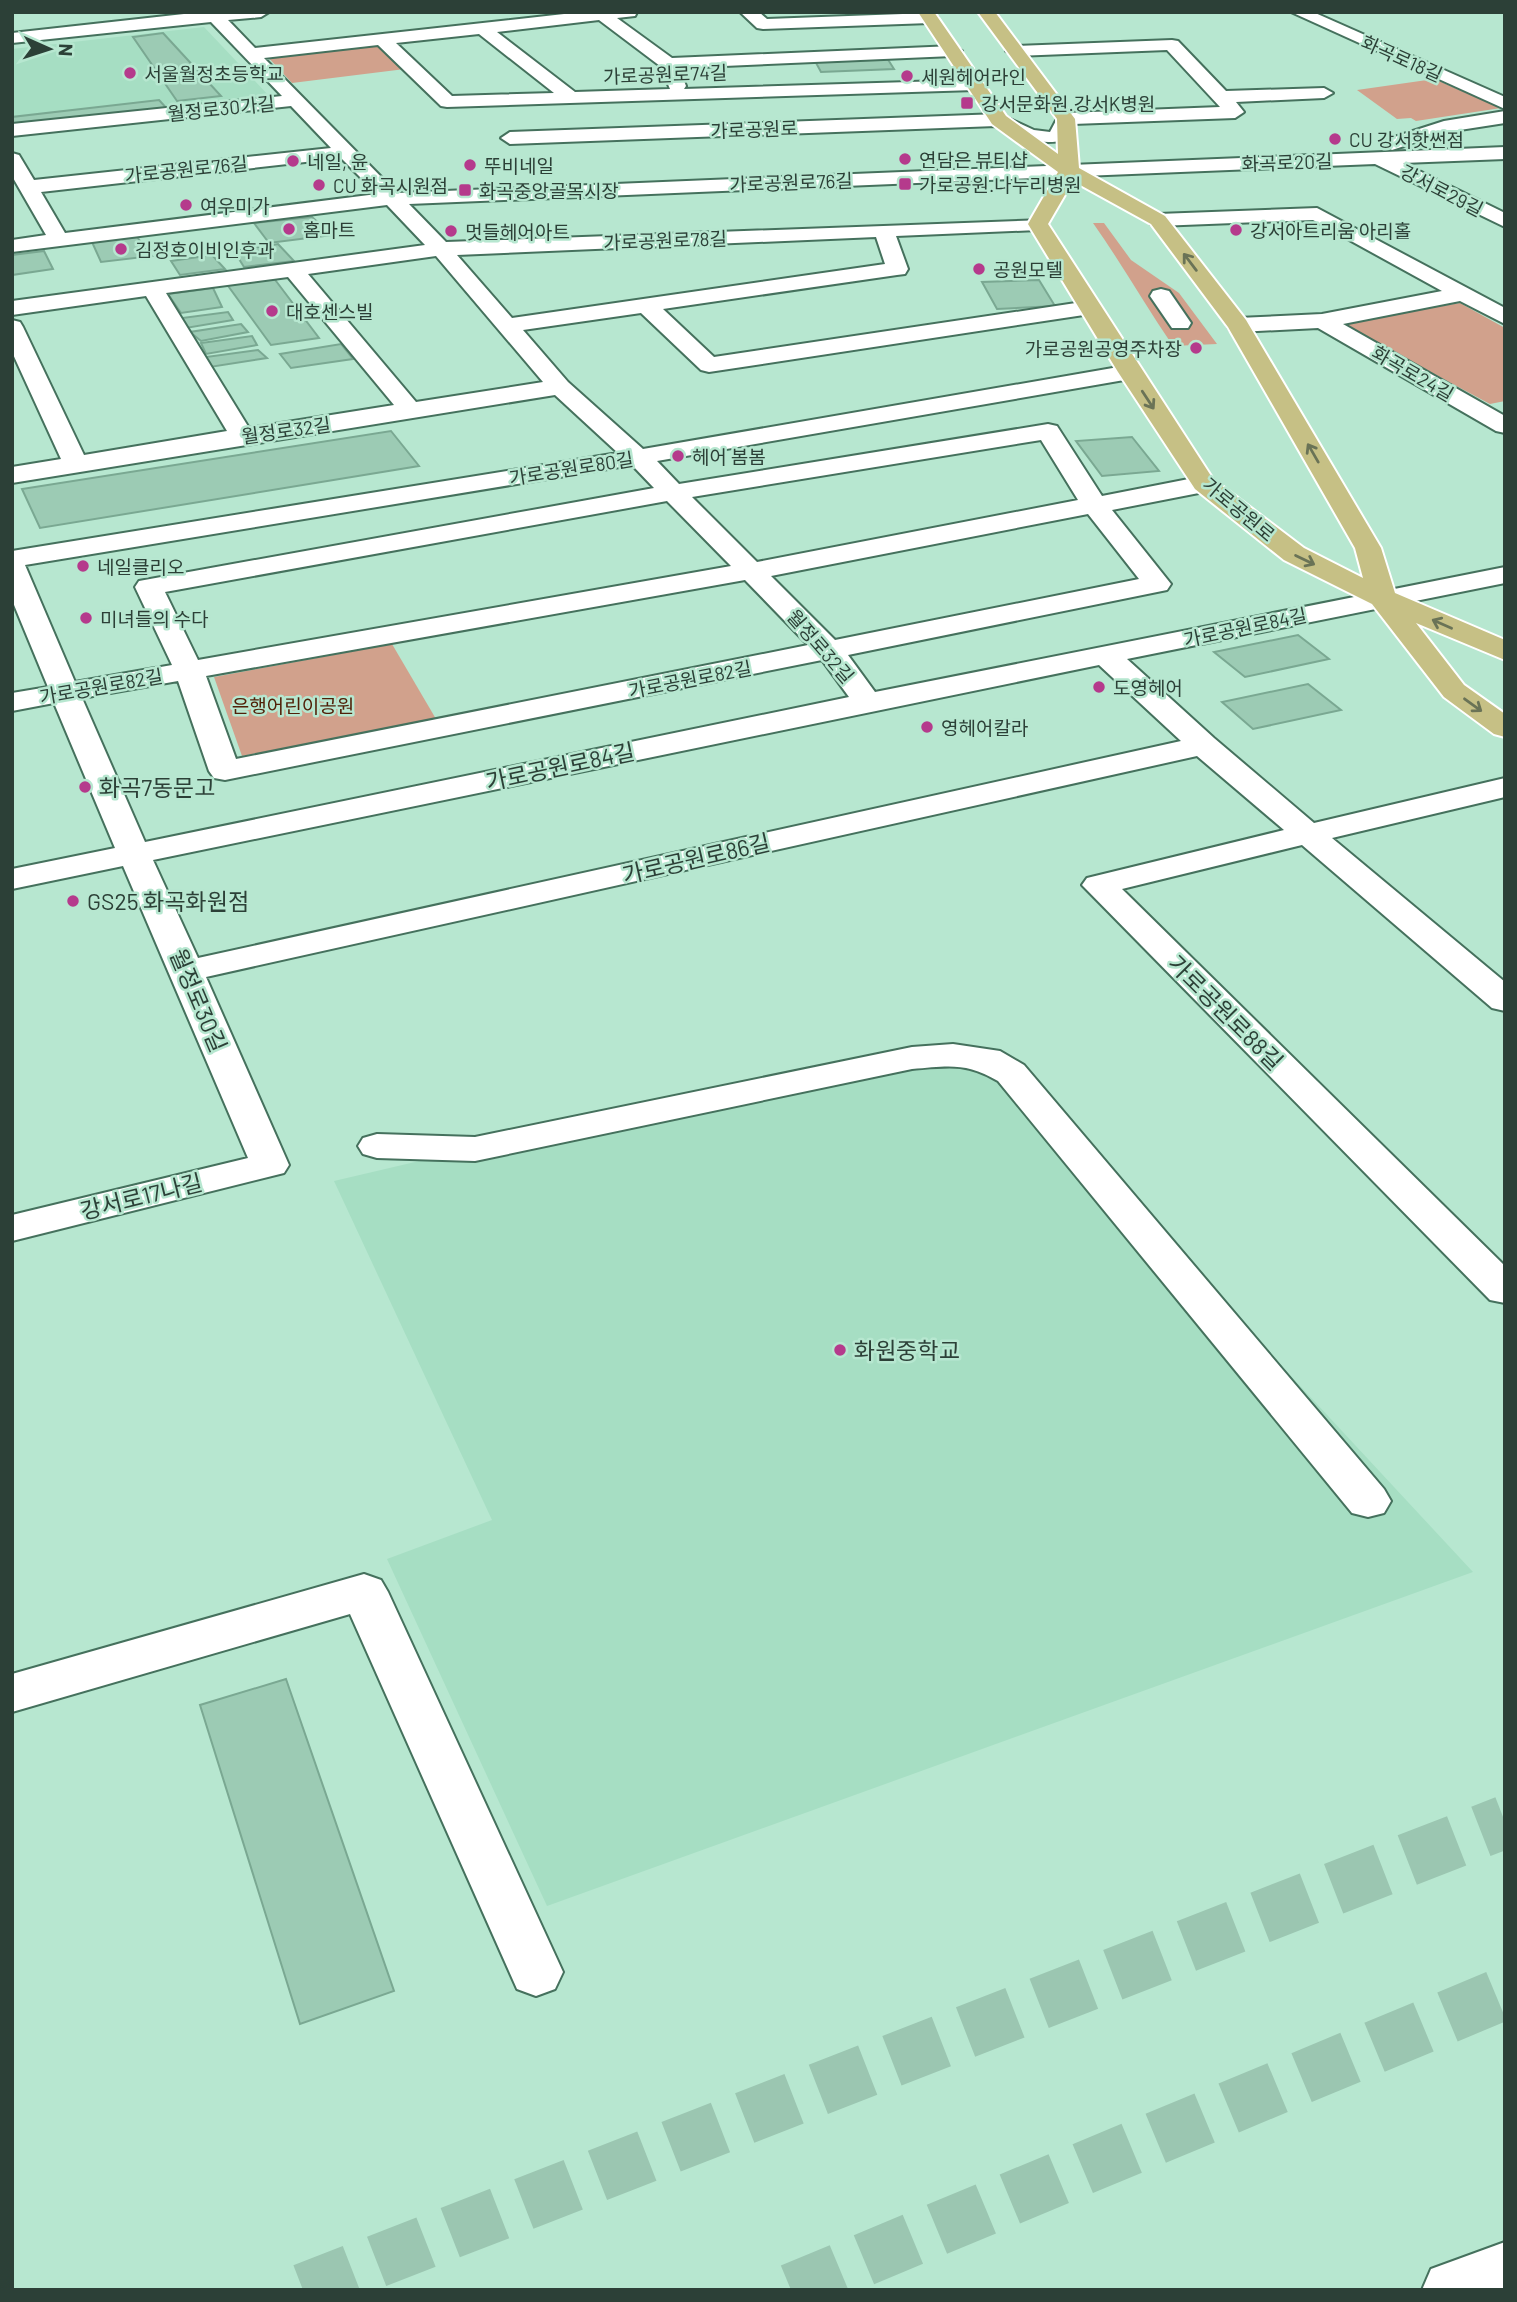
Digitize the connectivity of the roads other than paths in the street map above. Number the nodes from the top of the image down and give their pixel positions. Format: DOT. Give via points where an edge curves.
graph roads {
  1 [pos="261,12"];
  2 [pos="629,12"];
  3 [pos="748,12"];
  4 [pos="986,12"];
  5 [pos="1299,12"];
  6 [pos="600,14"];
  7 [pos="212,15"];
  8 [pos="928,15"];
  9 [pos="482,28"];
  10 [pos="12,38"];
  11 [pos="382,39"];
  12 [pos="953,51"];
  13 [pos="1015,51"];
  14 [pos="252,54"];
  15 [pos="668,63"];
  16 [pos="975,85"];
  17 [pos="1324,93"];
  18 [pos="680,95"];
  19 [pos="1221,97"];
  20 [pos="571,98"];
  21 [pos="294,100"];
  22 [pos="508,100"];
  23 [pos="1505,104"];
  24 [pos="148,116"];
  25 [pos="1505,117"];
  26 [pos="1066,119"];
  27 [pos="999,120"];
  28 [pos="12,130"];
  29 [pos="343,152"];
  30 [pos="1505,153"];
  31 [pos="12,159"];
  32 [pos="1373,159"];
  33 [pos="183,170"];
  34 [pos="1069,171"];
  35 [pos="29,187"];
  36 [pos="389,199"];
  37 [pos="1158,219"];
  38 [pos="1505,221"];
  39 [pos="1038,225"];
  40 [pos="884,230"];
  41 [pos="59,240"];
  42 [pos="12,246"];
  43 [pos="441,249"];
  44 [pos="293,269"];
  45 [pos="153,289"];
  46 [pos="1462,294"];
  47 [pos="1161,296"];
  48 [pos="646,305"];
  49 [pos="12,307"];
  50 [pos="1089,308"];
  51 [pos="1505,317"];
  52 [pos="1322,321"];
  53 [pos="1180,323"];
  54 [pos="508,325"];
  55 [pos="1238,325"];
  56 [pos="12,327"];
  57 [pos="1130,372"];
  58 [pos="560,387"];
  59 [pos="412,412"];
  60 [pos="1505,426"];
  61 [pos="242,436"];
  62 [pos="638,457"];
  63 [pos="76,464"];
  64 [pos="12,475"];
  65 [pos="1204,484"];
  66 [pos="671,493"];
  67 [pos="1093,503"];
  68 [pos="12,559"];
  69 [pos="12,566"];
  70 [pos="752,570"];
  71 [pos="1505,575"];
  72 [pos="1382,598"];
  73 [pos="1505,651"];
  74 [pos="830,652"];
  75 [pos="1107,656"];
  76 [pos="190,671"];
  77 [pos="64,693"];
  78 [pos="12,702"];
  79 [pos="869,702"];
  80 [pos="1505,728"];
  81 [pos="1203,745"];
  82 [pos="1505,787"];
  83 [pos="1308,834"];
  84 [pos="133,854"];
  85 [pos="12,879"];
  86 [pos="188,971"];
  87 [pos="1505,1000"];
  88 [pos="377,1146"];
  89 [pos="270,1165"];
  90 [pos="12,1228"];
  91 [pos="1505,1290"];
  92 [pos="1368,1501"];
  93 [pos="12,1693"];
  94 [pos="536,1972"];
  95 [pos="1505,2271"];
  96 [pos="1452,2290"];
  1 -- 7 [label="street"];
  2 -- 6 [label="street"];
  3 -- 8 [label="street, 가로공원로" via="763,24"];
  4 -- 13 [label="main road"];
  5 -- 23 [label="street, 화곡로18길"];
  6 -- 9 [label="street"];
  6 -- 15 [label="street"];
  7 -- 10 [label="street"];
  7 -- 14 [label="street, 월정로32길"];
  8 -- 12 [label="main road, 가로공원로"];
  9 -- 11 [label="street"];
  9 -- 20 [label="street"];
  11 -- 14 [label="street"];
  11 -- 22 [label="street, 가로공원로74길" via="447,102"];
  12 -- 15 [label="street"];
  12 -- 16 [label="main road, 가로공원로"];
  13 -- 19 [label="street" via="1172,45"];
  13 -- 26 [label="main road"];
  14 -- 21 [label="street, 월정로32길"];
  15 -- 18 [label="street"];
  16 -- 18 [label="street, 가로공원로74길"];
  16 -- 27 [label="main road, 가로공원로"];
  17 -- 19 [label="street"];
  18 -- 20 [label="street, 가로공원로74길"];
  19 -- 26 [label="street" via="1235,112"];
  20 -- 22 [label="street, 가로공원로74길"];
  21 -- 24 [label="street, 월정로30가길"];
  21 -- 29 [label="street, 월정로32길"];
  22 -- 27 [label="street, 가로공원로" via="511,145"];
  24 -- 28 [label="street, 월정로30가길"];
  24 -- 33 [label="street, 월정로30가길"];
  25 -- 32 [label="street" via="1401,139 1376,151"];
  26 -- 27 [label="street" via="1059,136 1044,138 1023,134"];
  26 -- 34 [label="main road"];
  27 -- 34 [label="main road, 가로공원로"];
  29 -- 33 [label="street, 가로공원로76길"];
  29 -- 36 [label="street, 월정로32길"];
  30 -- 32 [label="street, 화곡로20길"];
  31 -- 35 [label="street"];
  32 -- 34 [label="street, 화곡로20길"];
  32 -- 38 [label="street, 강서로29길"];
  33 -- 35 [label="street, 가로공원로76길"];
  34 -- 36 [label="street, 가로공원로76길" via="513,185"];
  34 -- 37 [label="main road, 가로공원로"];
  34 -- 39 [label="main road"];
  35 -- 41 [label="street"];
  36 -- 41 [label="street, 가로공원로76길"];
  36 -- 43 [label="street, 월정로32길"];
  37 -- 46 [label="street" via="1317,214"];
  55 -- 37 [label="main road, 가로공원로, one-way"];
  39 -- 40 [label="street, 가로공원로78길"];
  39 -- 50 [label="main road, 가로공원로"];
  40 -- 43 [label="street, 가로공원로78길"];
  40 -- 48 [label="street" via="897,269"];
  41 -- 42 [label="street, 가로공원로76길"];
  43 -- 44 [label="street, 가로공원로78길"];
  43 -- 54 [label="street, 월정로32길"];
  44 -- 45 [label="street, 가로공원로78길"];
  44 -- 59 [label="street"];
  45 -- 49 [label="street, 가로공원로78길"];
  45 -- 61 [label="street"];
  46 -- 51 [label="street"];
  46 -- 52 [label="street"];
  47 -- 53 [label="street"];
  48 -- 50 [label="street" via="709,365"];
  48 -- 54 [label="street"];
  50 -- 57 [label="main road, 가로공원로"];
  52 -- 55 [label="street"];
  52 -- 60 [label="street, 화곡로24길"];
  54 -- 58 [label="street, 월정로32길"];
  72 -- 55 [label="main road, 가로공원로, one-way" via="1368,548"];
  56 -- 63 [label="street"];
  57 -- 62 [label="street, 가로공원로80길"];
  57 -- 65 [label="main road, 가로공원로, one-way"];
  58 -- 59 [label="street, 월정로32길"];
  58 -- 62 [label="street, 월정로32길"];
  59 -- 61 [label="street, 월정로32길"];
  61 -- 63 [label="street, 월정로32길"];
  62 -- 66 [label="street, 월정로32길"];
  62 -- 68 [label="street, 가로공원로80길"];
  63 -- 64 [label="street, 월정로32길"];
  65 -- 67 [label="street, 가로공원로82길"];
  65 -- 72 [label="main road, 가로공원로, one-way" via="1294,554"];
  66 -- 67 [label="street, 가로공원로82길" via="1048,431"];
  66 -- 70 [label="street, 월정로32길"];
  66 -- 76 [label="street, 가로공원로82길" via="149,587"];
  67 -- 70 [label="street, 가로공원로82길"];
  67 -- 74 [label="street, 가로공원로82길" via="1157,584"];
  69 -- 77 [label="street, 월정로30길"];
  70 -- 74 [label="street, 월정로32길"];
  70 -- 76 [label="street, 가로공원로82길"];
  71 -- 72 [label="street"];
  73 -- 72 [label="main road, 가로공원로, one-way"];
  72 -- 75 [label="street, 가로공원로84길"];
  72 -- 80 [label="main road, 가로공원로, one-way" via="1454,691"];
  74 -- 76 [label="street, 가로공원로82길" via="225,771"];
  74 -- 79 [label="street, 월정로32길"];
  75 -- 79 [label="street, 가로공원로84길"];
  75 -- 81 [label="street"];
  76 -- 77 [label="street, 가로공원로82길"];
  77 -- 78 [label="street, 가로공원로82길"];
  77 -- 84 [label="street, 월정로30길"];
  79 -- 84 [label="street, 가로공원로84길"];
  81 -- 83 [label="street"];
  81 -- 86 [label="street, 가로공원로86길"];
  82 -- 83 [label="street, 가로공원로88길"];
  83 -- 87 [label="street"];
  83 -- 91 [label="street, 가로공원로88길" via="1099,885"];
  84 -- 85 [label="street, 가로공원로84길"];
  84 -- 86 [label="street, 월정로30길"];
  86 -- 89 [label="street, 월정로30길"];
  88 -- 92 [label="street" via="475,1149 912,1058 953,1055 986,1059 1011,1073"];
  89 -- 90 [label="street, 강서로17나길"];
  93 -- 94 [label="street" via="364,1592"];
  95 -- 96 [label="street"];
}
